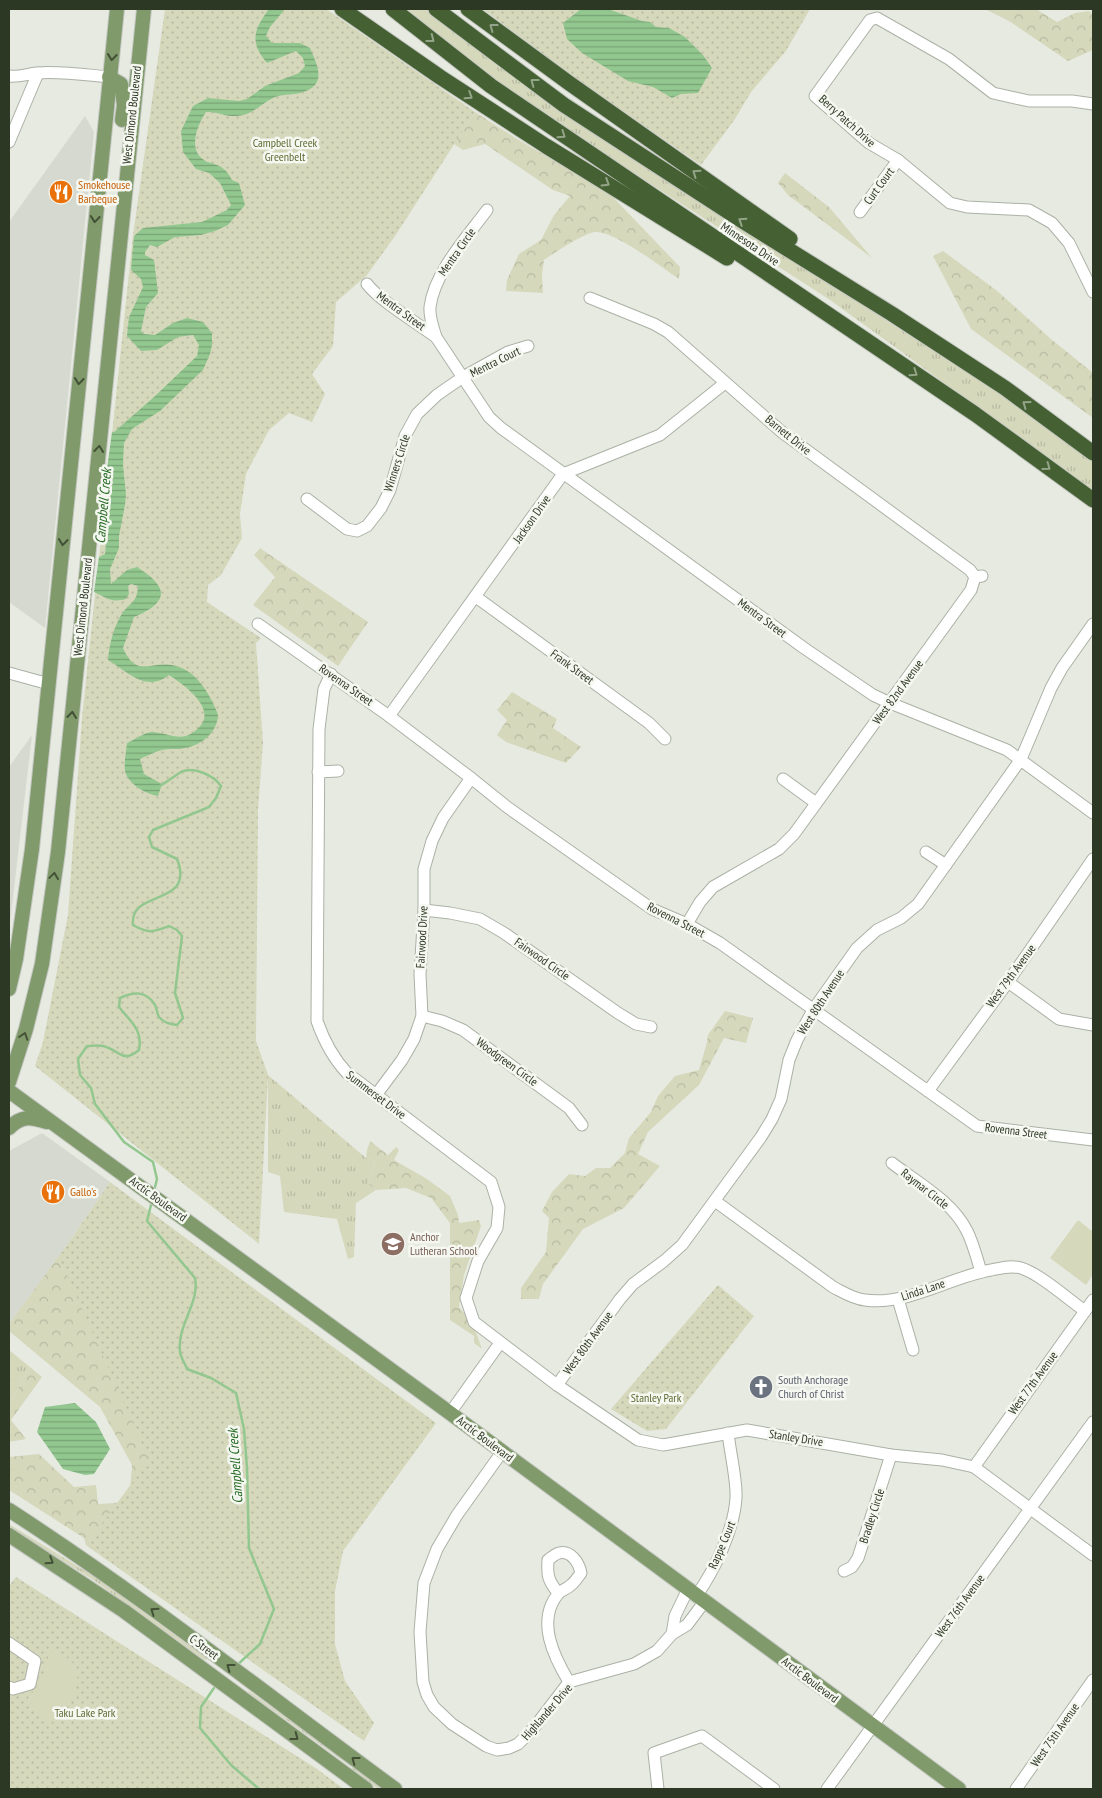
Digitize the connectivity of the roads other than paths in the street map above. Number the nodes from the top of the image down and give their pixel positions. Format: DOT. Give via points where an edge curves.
graph roads {
  1 [pos="117,9"];
  2 [pos="144,9"];
  3 [pos="342,9"];
  4 [pos="393,9"];
  5 [pos="436,9"];
  6 [pos="468,9"];
  7 [pos="38,73"];
  8 [pos="9,76"];
  9 [pos="109,77"];
  10 [pos="1093,104"];
  11 [pos="9,142"];
  12 [pos="898,160"];
  13 [pos="123,203"];
  14 [pos="487,210"];
  15 [pos="860,212"];
  16 [pos="367,284"];
  17 [pos="1093,292"];
  18 [pos="590,298"];
  19 [pos="892,314"];
  20 [pos="436,337"];
  21 [pos="528,346"];
  22 [pos="887,354"];
  23 [pos="462,377"];
  24 [pos="725,382"];
  25 [pos="1093,453"];
  26 [pos="563,474"];
  27 [pos="306,499"];
  28 [pos="1093,500"];
  29 [pos="979,577"];
  30 [pos="476,598"];
  31 [pos="258,624"];
  32 [pos="1093,624"];
  33 [pos="9,674"];
  34 [pos="331,674"];
  35 [pos="49,684"];
  36 [pos="890,703"];
  37 [pos="390,716"];
  38 [pos="665,739"];
  39 [pos="1021,759"];
  40 [pos="338,771"];
  41 [pos="318,772"];
  42 [pos="471,778"];
  43 [pos="783,779"];
  44 [pos="816,803"];
  45 [pos="1093,813"];
  46 [pos="926,852"];
  47 [pos="1093,859"];
  48 [pos="946,865"];
  49 [pos="424,910"];
  50 [pos="687,924"];
  51 [pos="1008,982"];
  52 [pos="9,990"];
  53 [pos="813,1010"];
  54 [pos="422,1016"];
  55 [pos="1093,1025"];
  56 [pos="651,1027"];
  57 [pos="9,1082"];
  58 [pos="9,1091"];
  59 [pos="928,1091"];
  60 [pos="376,1095"];
  61 [pos="54,1124"];
  62 [pos="582,1125"];
  63 [pos="9,1128"];
  64 [pos="1093,1140"];
  65 [pos="892,1163"];
  66 [pos="716,1201"];
  67 [pos="981,1272"];
  68 [pos="898,1299"];
  69 [pos="1093,1300"];
  70 [pos="1085,1311"];
  71 [pos="500,1343"];
  72 [pos="913,1350"];
  73 [pos="557,1385"];
  74 [pos="450,1412"];
  75 [pos="1093,1422"];
  76 [pos="728,1433"];
  77 [pos="502,1452"];
  78 [pos="892,1455"];
  79 [pos="974,1467"];
  80 [pos="1031,1509"];
  81 [pos="9,1510"];
  82 [pos="9,1535"];
  83 [pos="1093,1555"];
  84 [pos="844,1571"];
  85 [pos="558,1593"];
  86 [pos="697,1595"];
  87 [pos="672,1634"];
  88 [pos="9,1642"];
  89 [pos="1093,1680"];
  90 [pos="569,1682"];
  91 [pos="9,1686"];
  92 [pos="872,1726"];
  93 [pos="366,1789"];
  94 [pos="395,1789"];
  95 [pos="658,1789"];
  96 [pos="774,1789"];
  97 [pos="827,1789"];
  98 [pos="957,1789"];
  99 [pos="1016,1789"];
  1 -- 9 [label="main road, one-way"];
  2 -- 13 [label="main road, West Dimond Boulevard"];
  3 -- 22 [label="highway, one-way" via="546,146"];
  4 -- 22 [label="highway, Minnesota Drive, one-way" via="507,97"];
  19 -- 5 [label="highway, Minnesota Drive, one-way" via="564,105"];
  19 -- 6 [label="highway, one-way"];
  7 -- 8 [label="street"];
  7 -- 9 [label="street"];
  7 -- 11 [label="street"];
  9 -- 13 [label="main road" via="121,84 123,91 116,188"];
  9 -- 35 [label="main road, one-way"];
  10 -- 12 [label="street, Berry Patch Drive" via="1029,101 994,93 949,59 877,18 870,20 815,96 869,143"];
  12 -- 15 [label="street, Curt Court"];
  12 -- 17 [label="street, Berry Patch Drive" via="950,203 1029,210 1052,223 1070,243"];
  57 -- 13 [label="main road, West Dimond Boulevard, one-way" via="42,964 58,852"];
  14 -- 20 [label="street, Mentra Circle" via="436,283 430,308"];
  16 -- 20 [label="street, Mentra Street"];
  18 -- 24 [label="street, Barnett Drive" via="668,332"];
  25 -- 19 [label="highway, Minnesota Drive, one-way" via="1005,388"];
  20 -- 23 [label="street, Mentra Circle"];
  21 -- 23 [label="street, Mentra Court" via="508,352"];
  22 -- 28 [label="highway, Minnesota Drive, one-way"];
  23 -- 26 [label="street, Mentra Street" via="489,417"];
  23 -- 27 [label="street, Winners Circle" via="417,414 405,436 390,490 381,508 357,534"];
  24 -- 26 [label="street" via="660,435"];
  24 -- 29 [label="street, Barnett Drive" via="790,438"];
  26 -- 30 [label="street, Jackson Drive"];
  26 -- 36 [label="street, Mentra Street" via="804,648"];
  29 -- 36 [label="street, West 82nd Avenue"];
  30 -- 37 [label="street, Jackson Drive"];
  30 -- 38 [label="street, Frank Street" via="649,723"];
  31 -- 34 [label="street, Rovenna Street"];
  32 -- 39 [label="street, West 80th Avenue" via="1051,688"];
  33 -- 35 [label="street"];
  34 -- 37 [label="street, Rovenna Street"];
  34 -- 41 [label="street, Summerset Drive" via="324,689"];
  35 -- 52 [label="main road" via="32,849"];
  36 -- 39 [label="street, Mentra Street" via="1007,750"];
  36 -- 44 [label="street, West 82nd Avenue"];
  37 -- 42 [label="street, Rovenna Street"];
  39 -- 45 [label="street, Mentra Street"];
  39 -- 48 [label="street, West 80th Avenue"];
  40 -- 41 [label="street"];
  41 -- 60 [label="street, Summerset Drive" via="317,1021 335,1061"];
  42 -- 49 [label="street, Fairwood Drive" via="443,818 432,841 424,869"];
  42 -- 50 [label="street, Rovenna Street" via="652,910"];
  43 -- 44 [label="street"];
  44 -- 50 [label="street, West 82nd Avenue" via="794,834 778,849 713,887"];
  46 -- 48 [label="street"];
  47 -- 51 [label="street, West 79th Avenue"];
  48 -- 53 [label="street, West 80th Avenue" via="918,904 901,918 877,930 857,948"];
  49 -- 54 [label="street, Fairwood Drive" via="420,974"];
  49 -- 56 [label="street, Fairwood Circle" via="480,919 618,1013 636,1024"];
  50 -- 53 [label="street, Rovenna Street" via="720,943"];
  51 -- 55 [label="street" via="1059,1019"];
  51 -- 59 [label="street, West 79th Avenue"];
  53 -- 59 [label="street, Rovenna Street"];
  53 -- 66 [label="street, West 80th Avenue" via="796,1040 772,1119"];
  54 -- 60 [label="street, Fairwood Drive" via="402,1060"];
  54 -- 62 [label="street, Woodgreen Circle" via="463,1030 570,1108"];
  58 -- 61 [label="main road, Arctic Boulevard"];
  59 -- 64 [label="street, Rovenna Street" via="977,1126"];
  60 -- 71 [label="street, Summerset Drive" via="491,1182 498,1207 496,1228 478,1261 466,1298 474,1322"];
  61 -- 63 [label="main road" via="30,1117"];
  61 -- 74 [label="main road, Arctic Boulevard"];
  65 -- 67 [label="street, Raymar Circle" via="947,1205 961,1220"];
  66 -- 68 [label="street, Linda Lane" via="849,1296 865,1300"];
  66 -- 73 [label="street, West 80th Avenue" via="682,1245 633,1284 620,1299"];
  67 -- 68 [label="street, Linda Lane"];
  67 -- 70 [label="street, Linda Lane" via="1012,1266 1022,1268"];
  68 -- 72 [label="street"];
  69 -- 70 [label="street, West 77th Avenue"];
  70 -- 79 [label="street, West 77th Avenue"];
  71 -- 73 [label="street, Stanley Drive"];
  71 -- 74 [label="street"];
  73 -- 76 [label="street, Stanley Drive" via="638,1440 663,1445"];
  74 -- 77 [label="main road, Arctic Boulevard"];
  75 -- 80 [label="street, West 76th Avenue"];
  76 -- 78 [label="street, Stanley Drive" via="746,1430"];
  76 -- 86 [label="street, Rappe Court" via="736,1496 733,1519 707,1580"];
  77 -- 86 [label="main road, Arctic Boulevard"];
  77 -- 90 [label="street, Highlander Drive" via="457,1515 437,1549 424,1583 420,1632 427,1696 452,1724 497,1750 518,1744"];
  78 -- 79 [label="street, Stanley Drive"];
  78 -- 84 [label="street, Bradley Circle" via="858,1558"];
  79 -- 80 [label="street, Stanley Drive"];
  80 -- 83 [label="street, Stanley Drive"];
  80 -- 92 [label="street, West 76th Avenue"];
  94 -- 81 [label="main road, C Street, one-way" via="194,1639"];
  82 -- 93 [label="main road, C Street, one-way" via="83,1582"];
  85 -- 90 [label="street" via="550,1610 548,1632 555,1659"];
  86 -- 87 [label="street, Highlander Drive" via="675,1616"];
  86 -- 87 [label="street, Highlander Drive" via="688,1625"];
  86 -- 92 [label="main road, Arctic Boulevard"];
  87 -- 90 [label="street, Highlander Drive" via="657,1652 634,1664"];
  88 -- 91 [label="street" via="35,1661 30,1684 13,1689"];
  89 -- 99 [label="street, West 75th Avenue"];
  92 -- 97 [label="street, West 76th Avenue"];
  92 -- 98 [label="main road, Arctic Boulevard"];
  95 -- 96 [label="street" via="654,1753 702,1736"];
}
